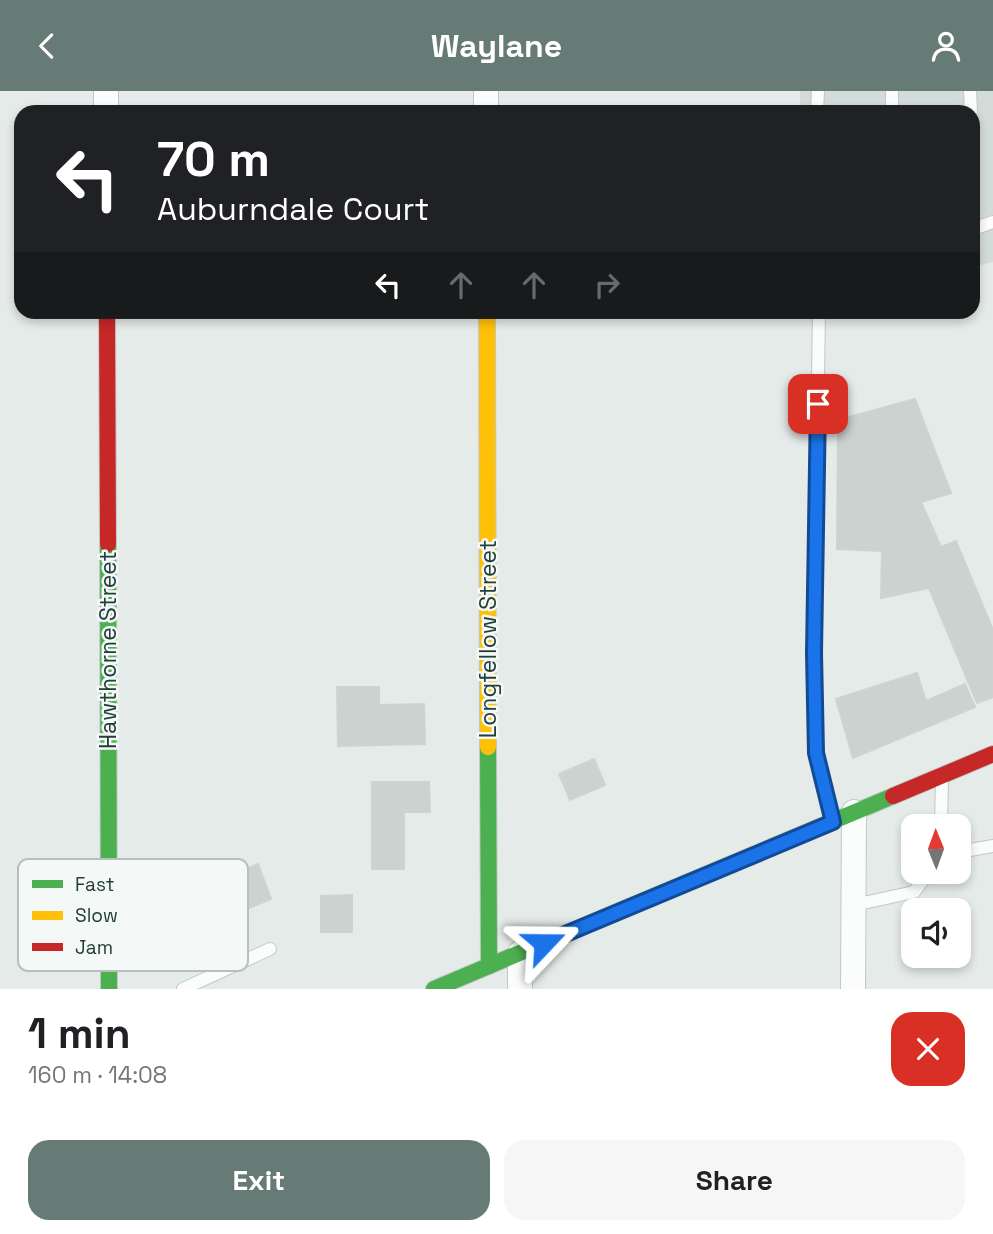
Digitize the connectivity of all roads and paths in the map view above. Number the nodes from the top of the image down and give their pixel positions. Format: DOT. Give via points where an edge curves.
graph roads {
  1 [pos="107,319"];
  2 [pos="487,319"];
  3 [pos="819,319"];
  4 [pos="993,754"];
  5 [pos="942,776"];
  6 [pos="942,814"];
  7 [pos="844,817"];
  8 [pos="993,846"];
  9 [pos="971,850"];
  10 [pos="109,859"];
  11 [pos="920,884"];
  12 [pos="854,905"];
  13 [pos="270,949"];
  14 [pos="520,953"];
  15 [pos="248,959"];
  16 [pos="489,966"];
  17 [pos="109,971"];
  18 [pos="222,971"];
  19 [pos="109,989"];
  20 [pos="183,989"];
  21 [pos="434,989"];
  22 [pos="520,989"];
  23 [pos="853,989"];
  1 -- 10 [label="street, Hawthorne Street"];
  2 -- 16 [label="street, Longfellow Street"];
  3 -- 7 [label="lane" via="816,753"];
  4 -- 5 [label="street"];
  5 -- 6 [label="lane"];
  5 -- 7 [label="street"];
  7 -- 12 [label="street"];
  7 -- 14 [label="street"];
  8 -- 9 [label="lane"];
  11 -- 12 [label="lane" via="914,892"];
  12 -- 23 [label="street"];
  13 -- 15 [label="lane"];
  14 -- 16 [label="street"];
  14 -- 22 [label="street"];
  16 -- 21 [label="street"];
  17 -- 19 [label="street, Hawthorne Street"];
  18 -- 20 [label="lane"];
}
